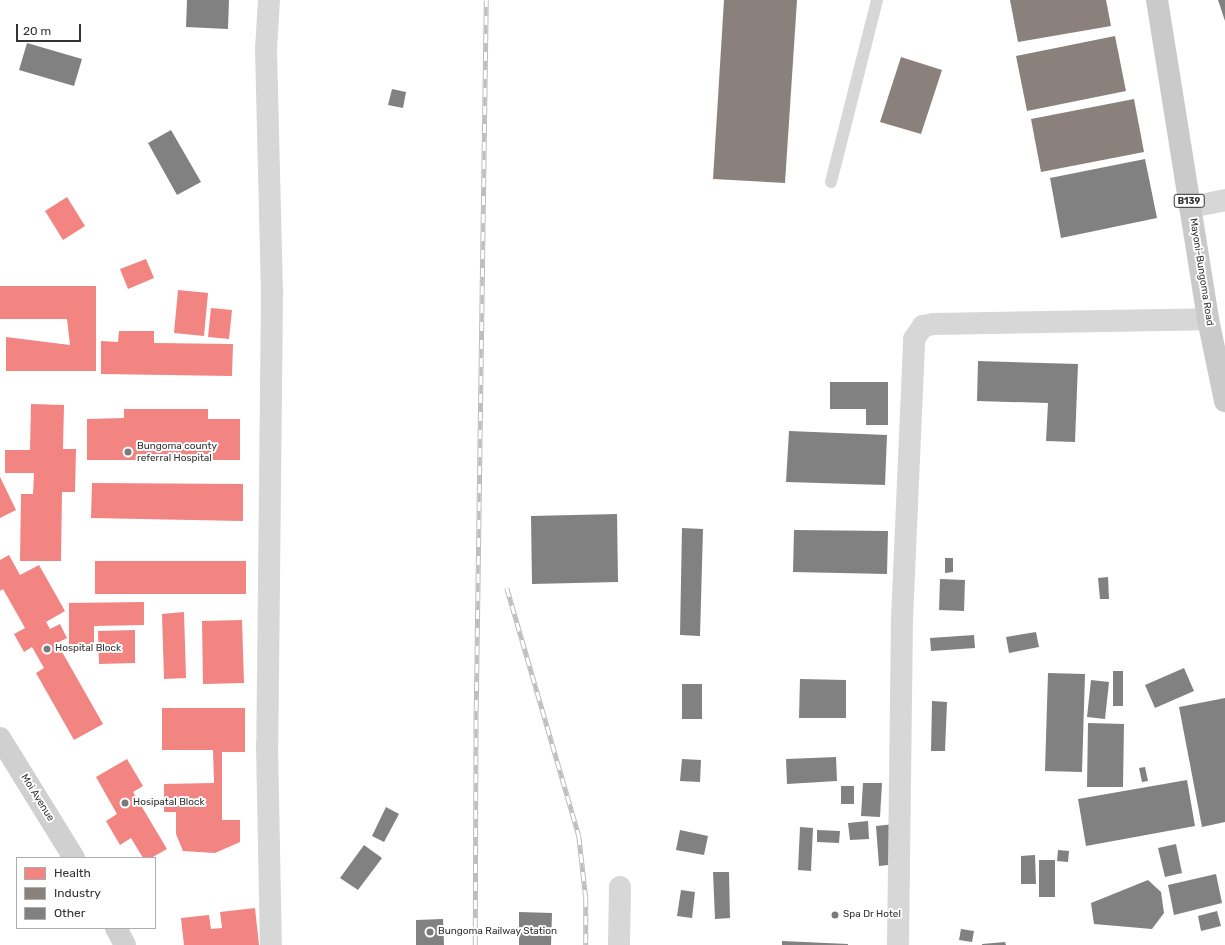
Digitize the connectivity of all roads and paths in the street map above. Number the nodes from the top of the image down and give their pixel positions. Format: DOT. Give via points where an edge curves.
graph roads {
  1 [pos="269,0"];
  2 [pos="877,0"];
  3 [pos="1157,0"];
  4 [pos="831,182"];
  5 [pos="1225,200"];
  6 [pos="1190,207"];
  7 [pos="1208,319"];
  8 [pos="1225,401"];
  9 [pos="0,738"];
  10 [pos="73,857"];
  11 [pos="620,887"];
  12 [pos="117,929"];
  13 [pos="125,945"];
  14 [pos="271,945"];
  15 [pos="619,945"];
  16 [pos="898,945"];
  1 -- 14 [label="street" via="266,49 272,294 267,744"];
  2 -- 4 [label="lane"];
  3 -- 6 [label="main road, Mayoni-Bungoma Road / B139"];
  5 -- 6 [label="street"];
  6 -- 7 [label="main road, Mayoni-Bungoma Road / B139"];
  7 -- 8 [label="main road, Mayoni-Bungoma Road / B139"];
  7 -- 16 [label="street" via="933,324 923,326 914,339 902,619"];
  9 -- 10 [label="street, Moi Avenue"];
  11 -- 15 [label="street"];
  12 -- 13 [label="street"];
}
